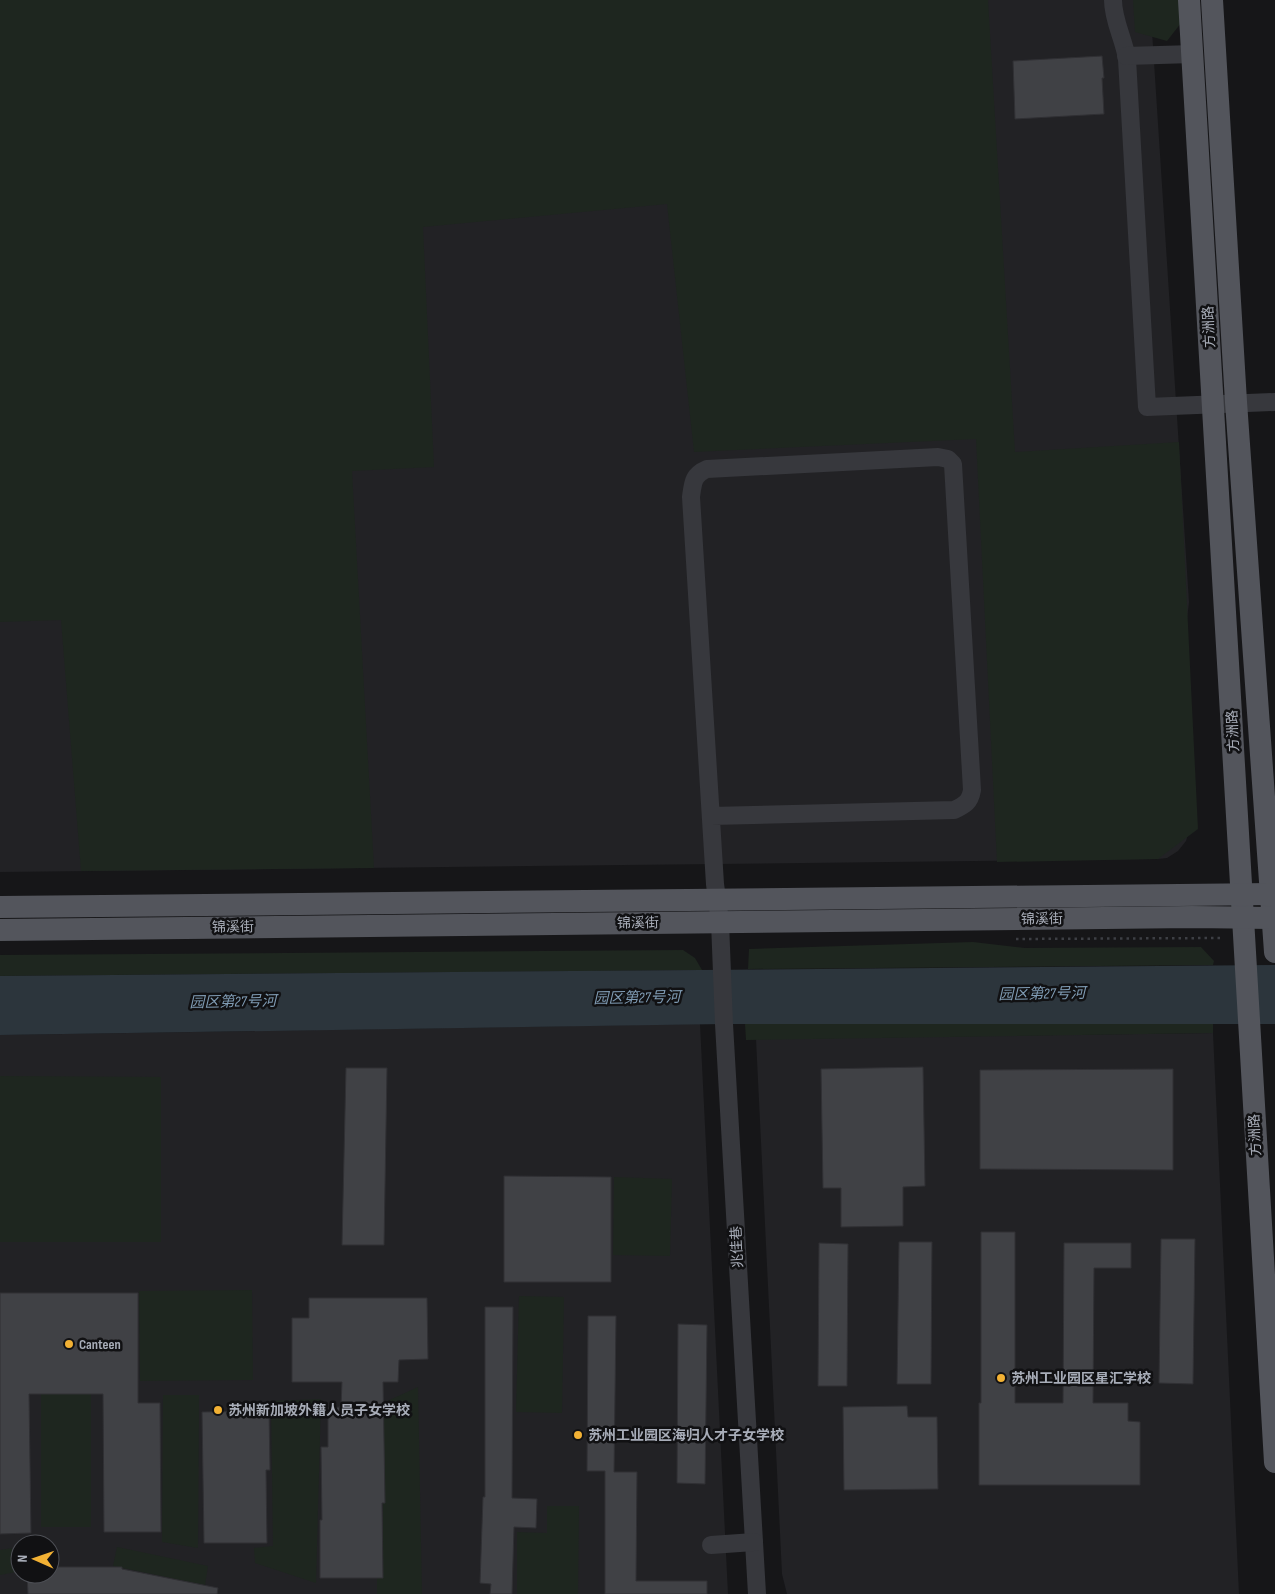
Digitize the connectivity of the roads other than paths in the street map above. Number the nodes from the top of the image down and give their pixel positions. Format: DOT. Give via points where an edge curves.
graph roads {
  1 [pos="1112,0"];
  2 [pos="1189,0"];
  3 [pos="1212,0"];
  4 [pos="1193,54"];
  5 [pos="1126,56"];
  6 [pos="1236,402"];
  7 [pos="1275,402"];
  8 [pos="1214,403"];
  9 [pos="711,816"];
  10 [pos="1273,894"];
  11 [pos="718,900"];
  12 [pos="1243,906"];
  13 [pos="0,907"];
  14 [pos="1274,918"];
  15 [pos="720,922"];
  16 [pos="0,930"];
  17 [pos="1275,952"];
  18 [pos="1275,1462"];
  19 [pos="754,1542"];
  20 [pos="711,1545"];
  21 [pos="757,1594"];
  1 -- 5 [label="street"];
  2 -- 4 [label="main road, 方洲路"];
  3 -- 6 [label="main road, 方洲路"];
  4 -- 5 [label="street"];
  4 -- 8 [label="main road, 方洲路"];
  5 -- 8 [label="street" via="1147,407"];
  6 -- 7 [label="street"];
  6 -- 8 [label="street"];
  6 -- 10 [label="main road, 方洲路"];
  8 -- 12 [label="main road, 方洲路"];
  9 -- 9 [label="street, 兆佳巷" via="954,810 964,806 970,798 972,780 953,464 948,459 726,468 698,472 691,497"];
  9 -- 11 [label="street, 兆佳巷"];
  10 -- 12 [label="main road, 锦溪街"];
  10 -- 14 [label="main road, 方洲路"];
  11 -- 12 [label="main road, 锦溪街"];
  11 -- 13 [label="main road, 锦溪街"];
  11 -- 15 [label="street, 兆佳巷"];
  12 -- 14 [label="main road, 锦溪街"];
  12 -- 15 [label="main road, 锦溪街"];
  12 -- 18 [label="main road, 方洲路"];
  14 -- 17 [label="main road, 方洲路"];
  15 -- 16 [label="main road, 锦溪街"];
  15 -- 19 [label="street, 兆佳巷"];
  19 -- 20 [label="street"];
  19 -- 21 [label="street, 兆佳巷"];
}
